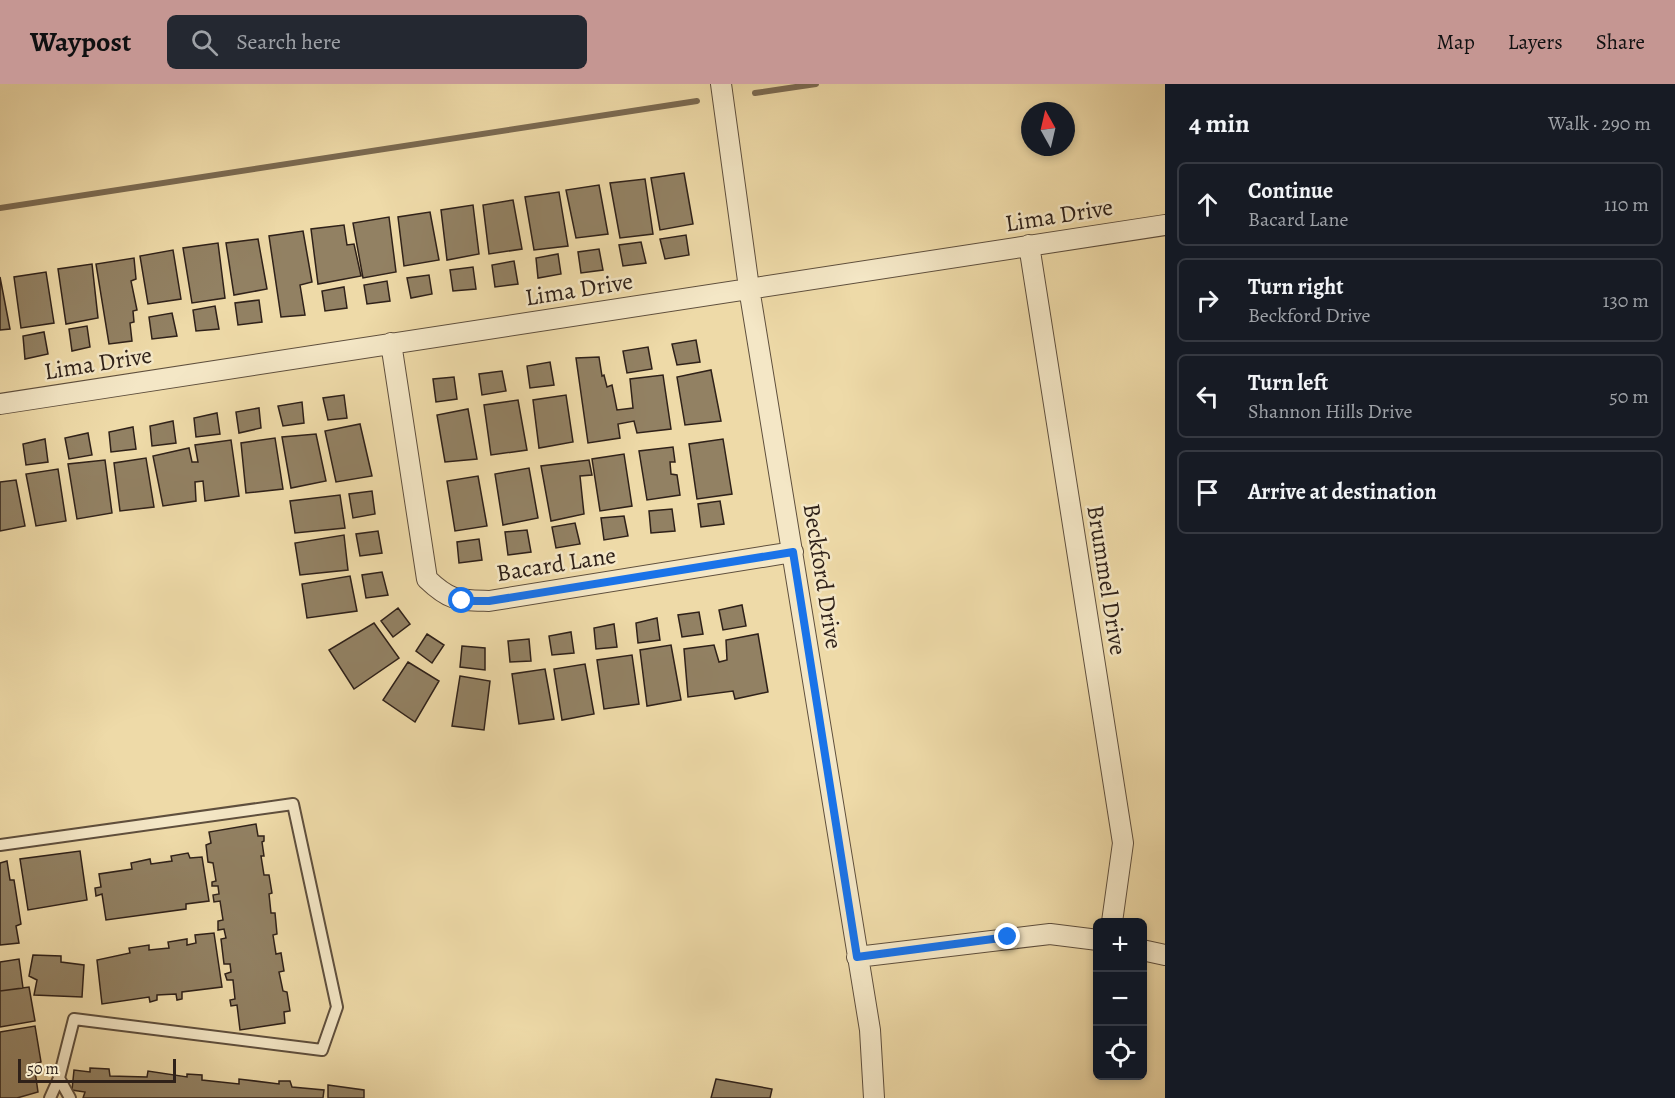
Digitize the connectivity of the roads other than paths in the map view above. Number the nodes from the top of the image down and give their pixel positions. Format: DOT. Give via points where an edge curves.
graph roads {
  1 [pos="721,84"];
  2 [pos="1165,225"];
  3 [pos="1029,245"];
  4 [pos="749,288"];
  5 [pos="391,344"];
  6 [pos="0,404"];
  7 [pos="793,552"];
  8 [pos="0,845"];
  9 [pos="1113,918"];
  10 [pos="1093,939"];
  11 [pos="1147,951"];
  12 [pos="1165,956"];
  13 [pos="857,957"];
  14 [pos="871,1077"];
  15 [pos="59,1078"];
  16 [pos="50,1098"];
  17 [pos="70,1098"];
  18 [pos="862,1098"];
  19 [pos="874,1098"];
  1 -- 4 [label="street, Beckford Drive"];
  2 -- 3 [label="street, Lima Drive"];
  3 -- 4 [label="street, Lima Drive"];
  3 -- 9 [label="street, Brummel Drive" via="1123,843"];
  4 -- 5 [label="street, Lima Drive"];
  4 -- 7 [label="street, Beckford Drive"];
  5 -- 6 [label="street, Lima Drive"];
  5 -- 7 [label="street, Bacard Lane" via="427,579 444,596 489,601"];
  7 -- 13 [label="street, Beckford Drive"];
  8 -- 15 [label="lane" via="293,804 337,1007 322,1050 74,1019"];
  10 -- 13 [label="street" via="1050,934"];
  11 -- 12 [label="street"];
  13 -- 14 [label="street, Beckford Drive" via="870,1030"];
  14 -- 18 [label="street, Beckford Drive"];
  14 -- 19 [label="street, Beckford Drive"];
  15 -- 16 [label="lane"];
  15 -- 17 [label="lane"];
}
